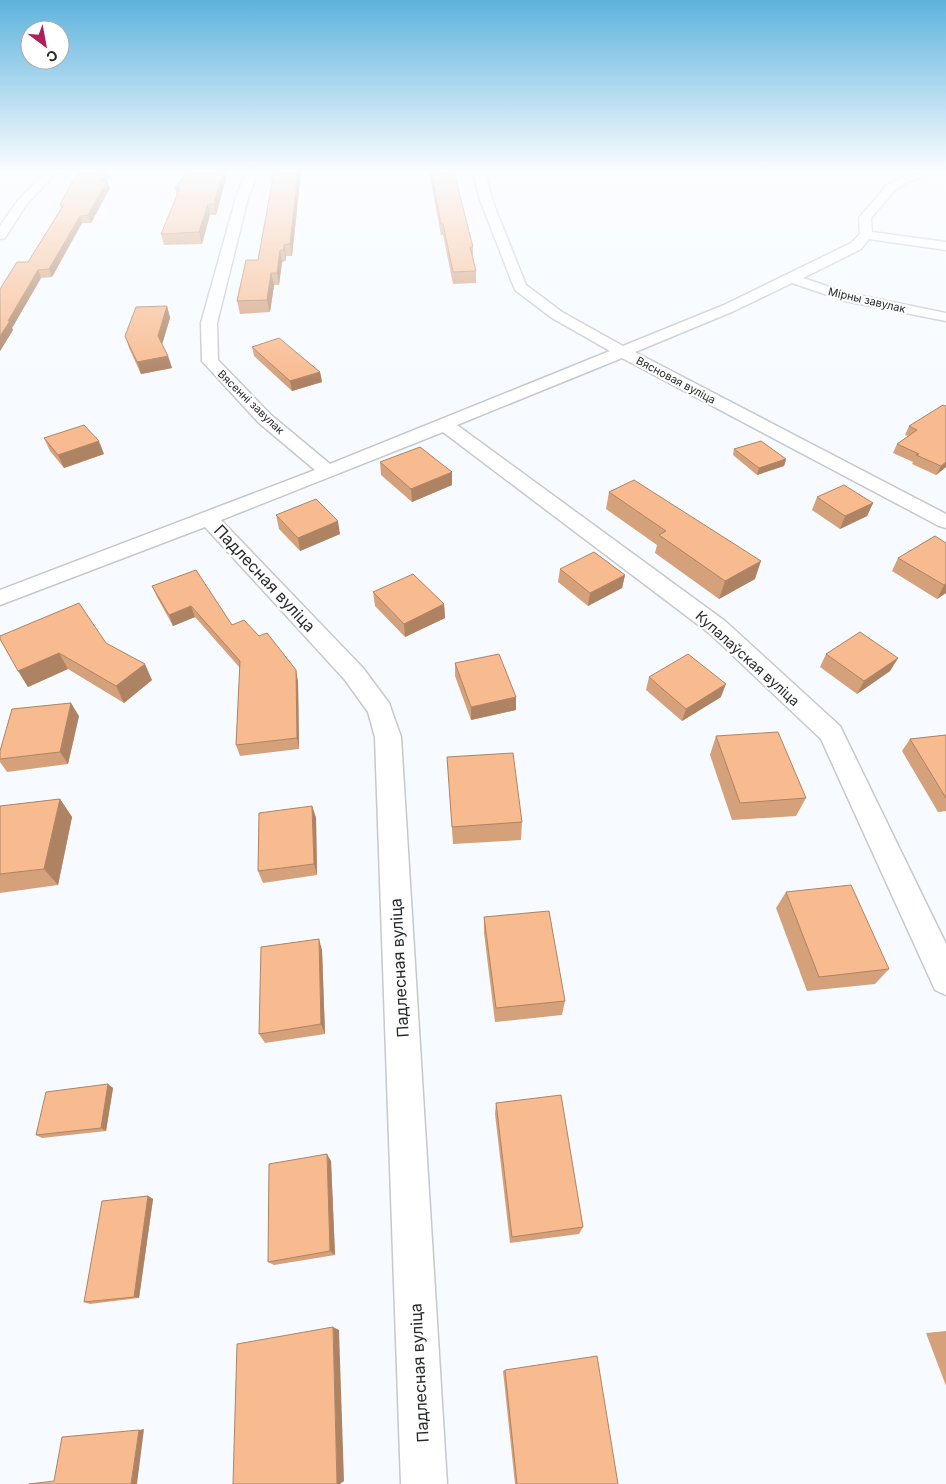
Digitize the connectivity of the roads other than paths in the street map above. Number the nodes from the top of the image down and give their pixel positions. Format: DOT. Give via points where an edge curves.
graph roads {
  1 [pos="231,241"];
  2 [pos="502,241"];
  3 [pos="861,241"];
  4 [pos="908,241"];
  5 [pos="946,246"];
  6 [pos="790,278"];
  7 [pos="946,317"];
  8 [pos="621,351"];
  9 [pos="444,424"];
  10 [pos="328,472"];
  11 [pos="209,519"];
  12 [pos="946,522"];
  13 [pos="0,598"];
  14 [pos="946,979"];
  15 [pos="424,1484"];
  1 -- 10 [label="street, Вясенні завулак" via="209,323 210,361 265,419"];
  2 -- 8 [label="street, Вясновая вуліца" via="520,287 557,315"];
  3 -- 6 [label="street"];
  4 -- 5 [label="street"];
  6 -- 7 [label="street, Мірны завулак" via="846,297"];
  6 -- 8 [label="street" via="729,308"];
  8 -- 9 [label="street"];
  8 -- 12 [label="street, Вясновая вуліца"];
  9 -- 10 [label="street"];
  9 -- 14 [label="street, Купалаўская вуліца" via="717,627 831,733"];
  10 -- 11 [label="street"];
  11 -- 13 [label="street"];
  11 -- 15 [label="street, Падлесная вуліца" via="354,674 380,710 388,737"];
}
